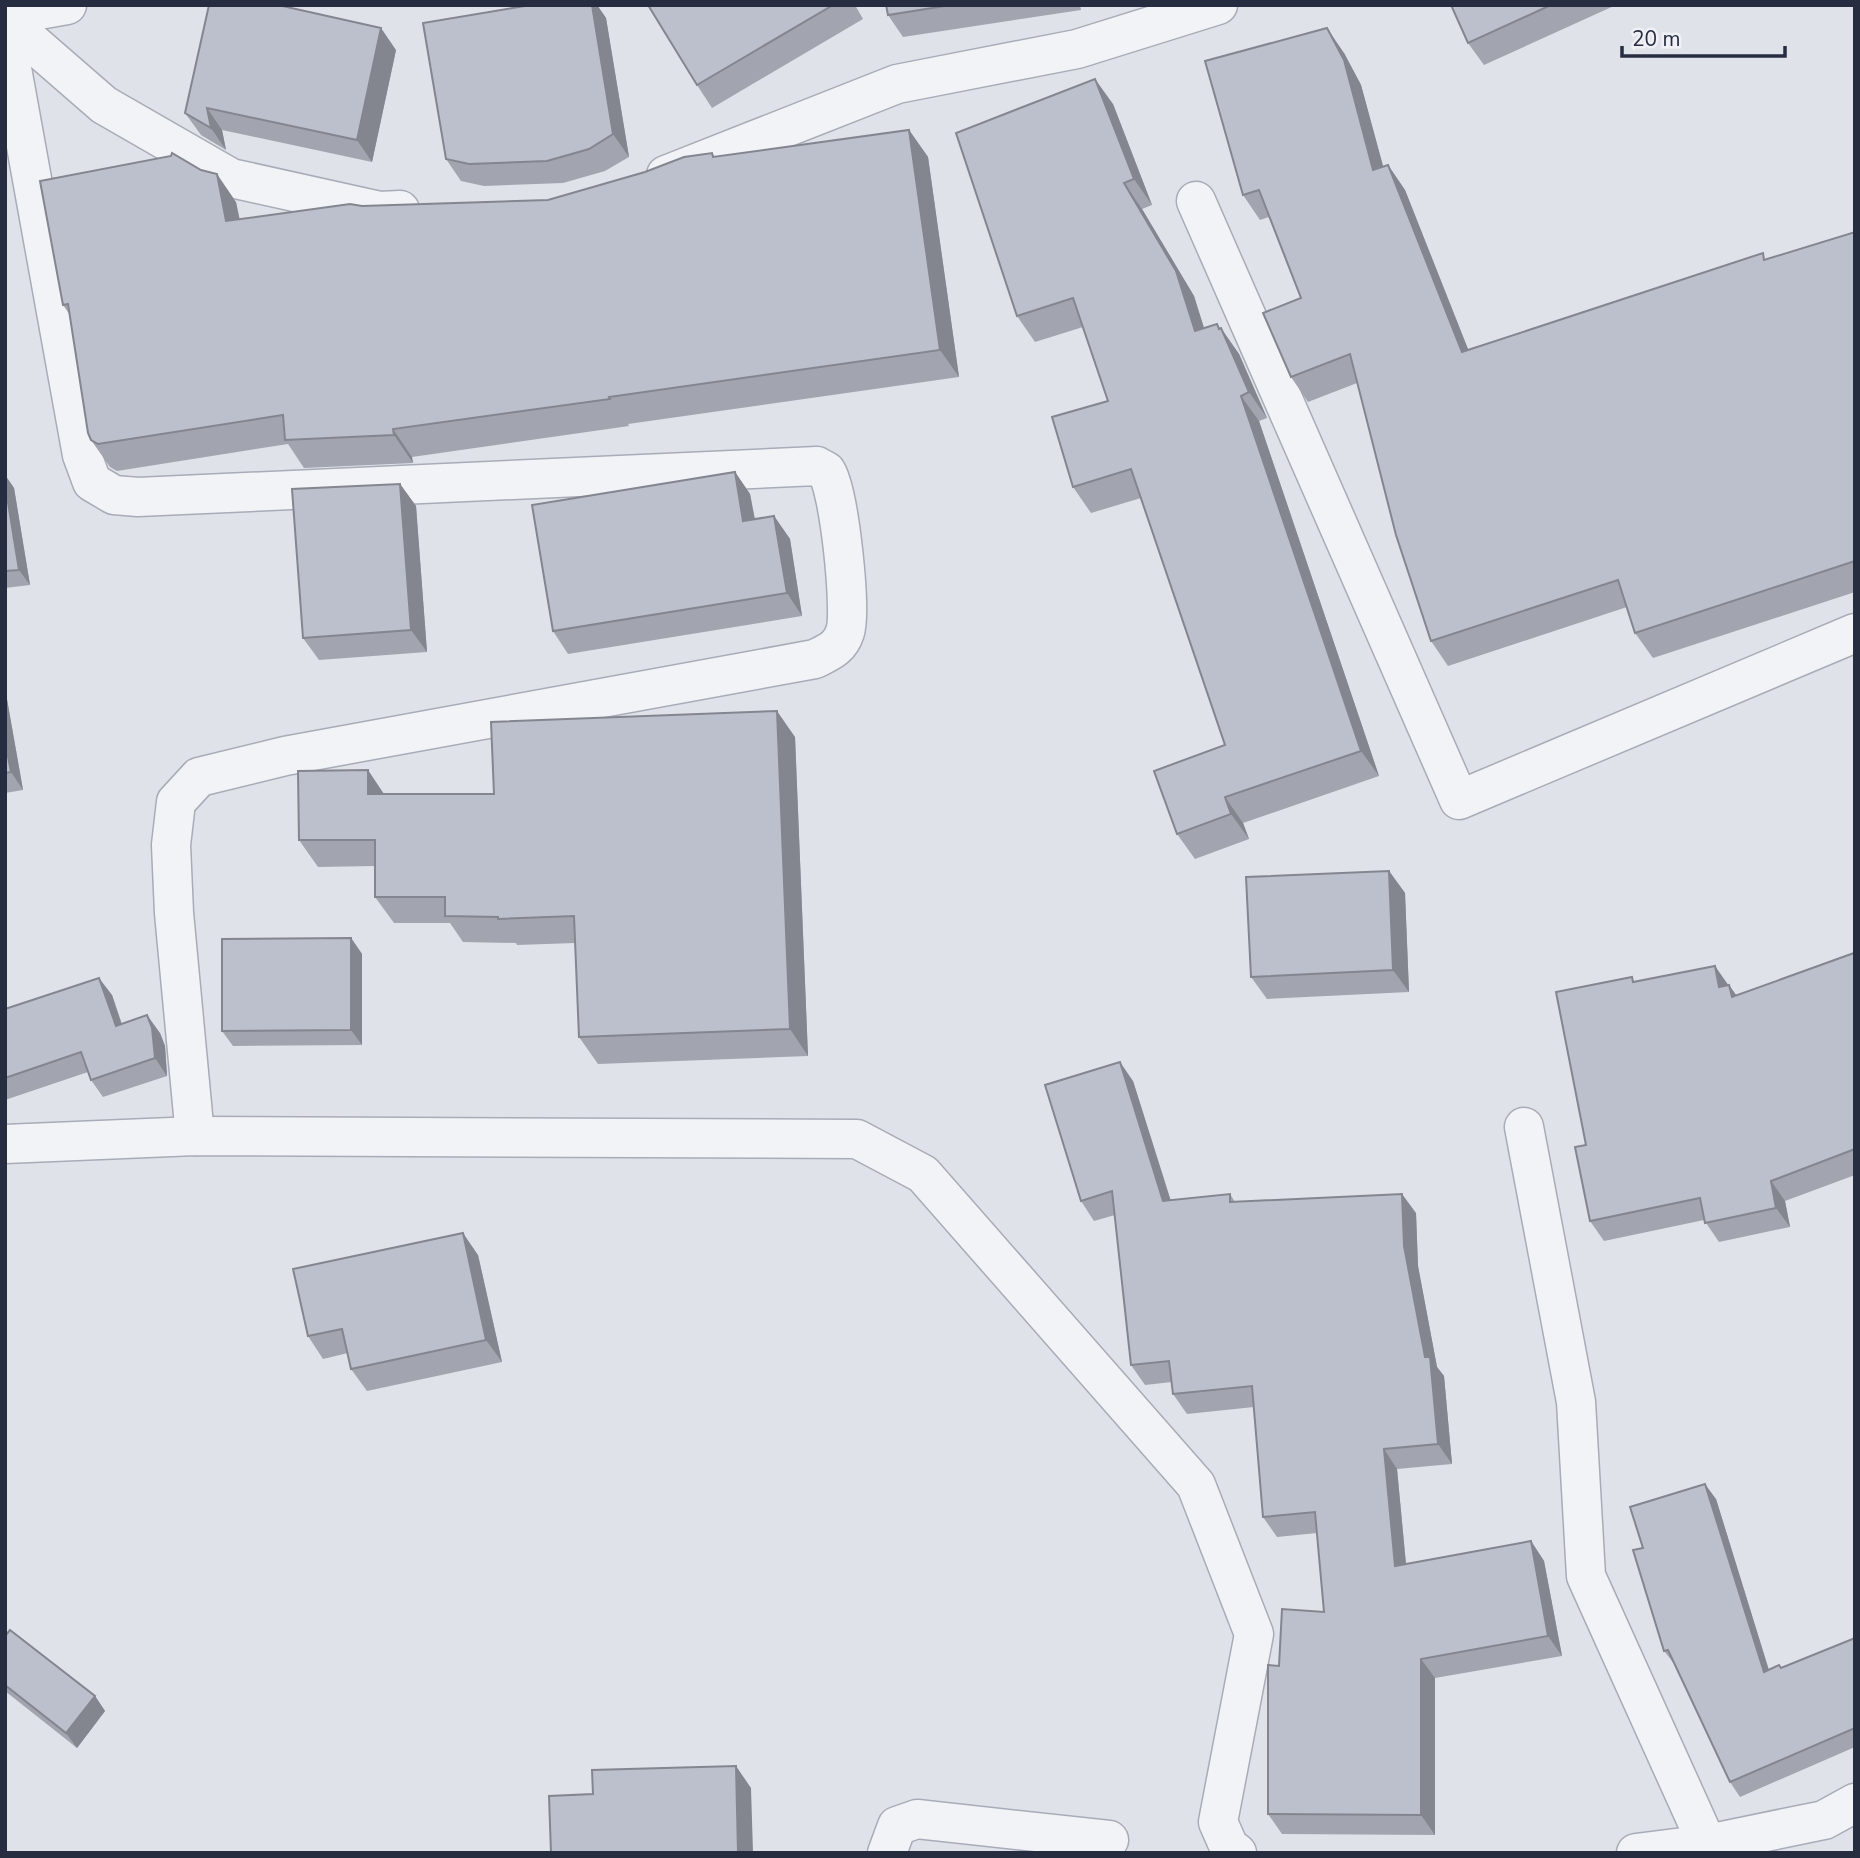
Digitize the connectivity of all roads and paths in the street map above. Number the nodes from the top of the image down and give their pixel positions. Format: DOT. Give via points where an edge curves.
graph roads {
  1 [pos="67,5"];
  2 [pos="1218,5"];
  3 [pos="5,17"];
  4 [pos="5,30"];
  5 [pos="632,186"];
  6 [pos="1196,201"];
  7 [pos="433,209"];
  8 [pos="1855,633"];
  9 [pos="1524,1127"];
  10 [pos="195,1136"];
  11 [pos="5,1144"];
  12 [pos="1855,1803"];
  13 [pos="1110,1840"];
  14 [pos="1707,1844"];
  15 [pos="887,1853"];
  16 [pos="1237,1853"];
  17 [pos="1636,1853"];
  1 -- 3 [label="street"];
  2 -- 5 [label="street" via="1077,49 897,84"];
  3 -- 7 [label="street" via="104,105 231,178 380,211"];
  4 -- 10 [label="street" via="82,454 92,482 114,495 138,497 817,466 831,484 846,567 845,633 835,650 815,659 285,756 199,777 176,802 171,845"];
  6 -- 8 [label="street" via="1458,800"];
  9 -- 14 [label="street" via="1576,1402 1586,1576"];
  10 -- 11 [label="street"];
  10 -- 16 [label="street" via="857,1139 923,1174 1196,1485 1254,1634 1217,1822 1228,1847"];
  12 -- 14 [label="street" via="1824,1820"];
  13 -- 15 [label="street" via="917,1819 897,1826"];
  14 -- 17 [label="street"];
}
